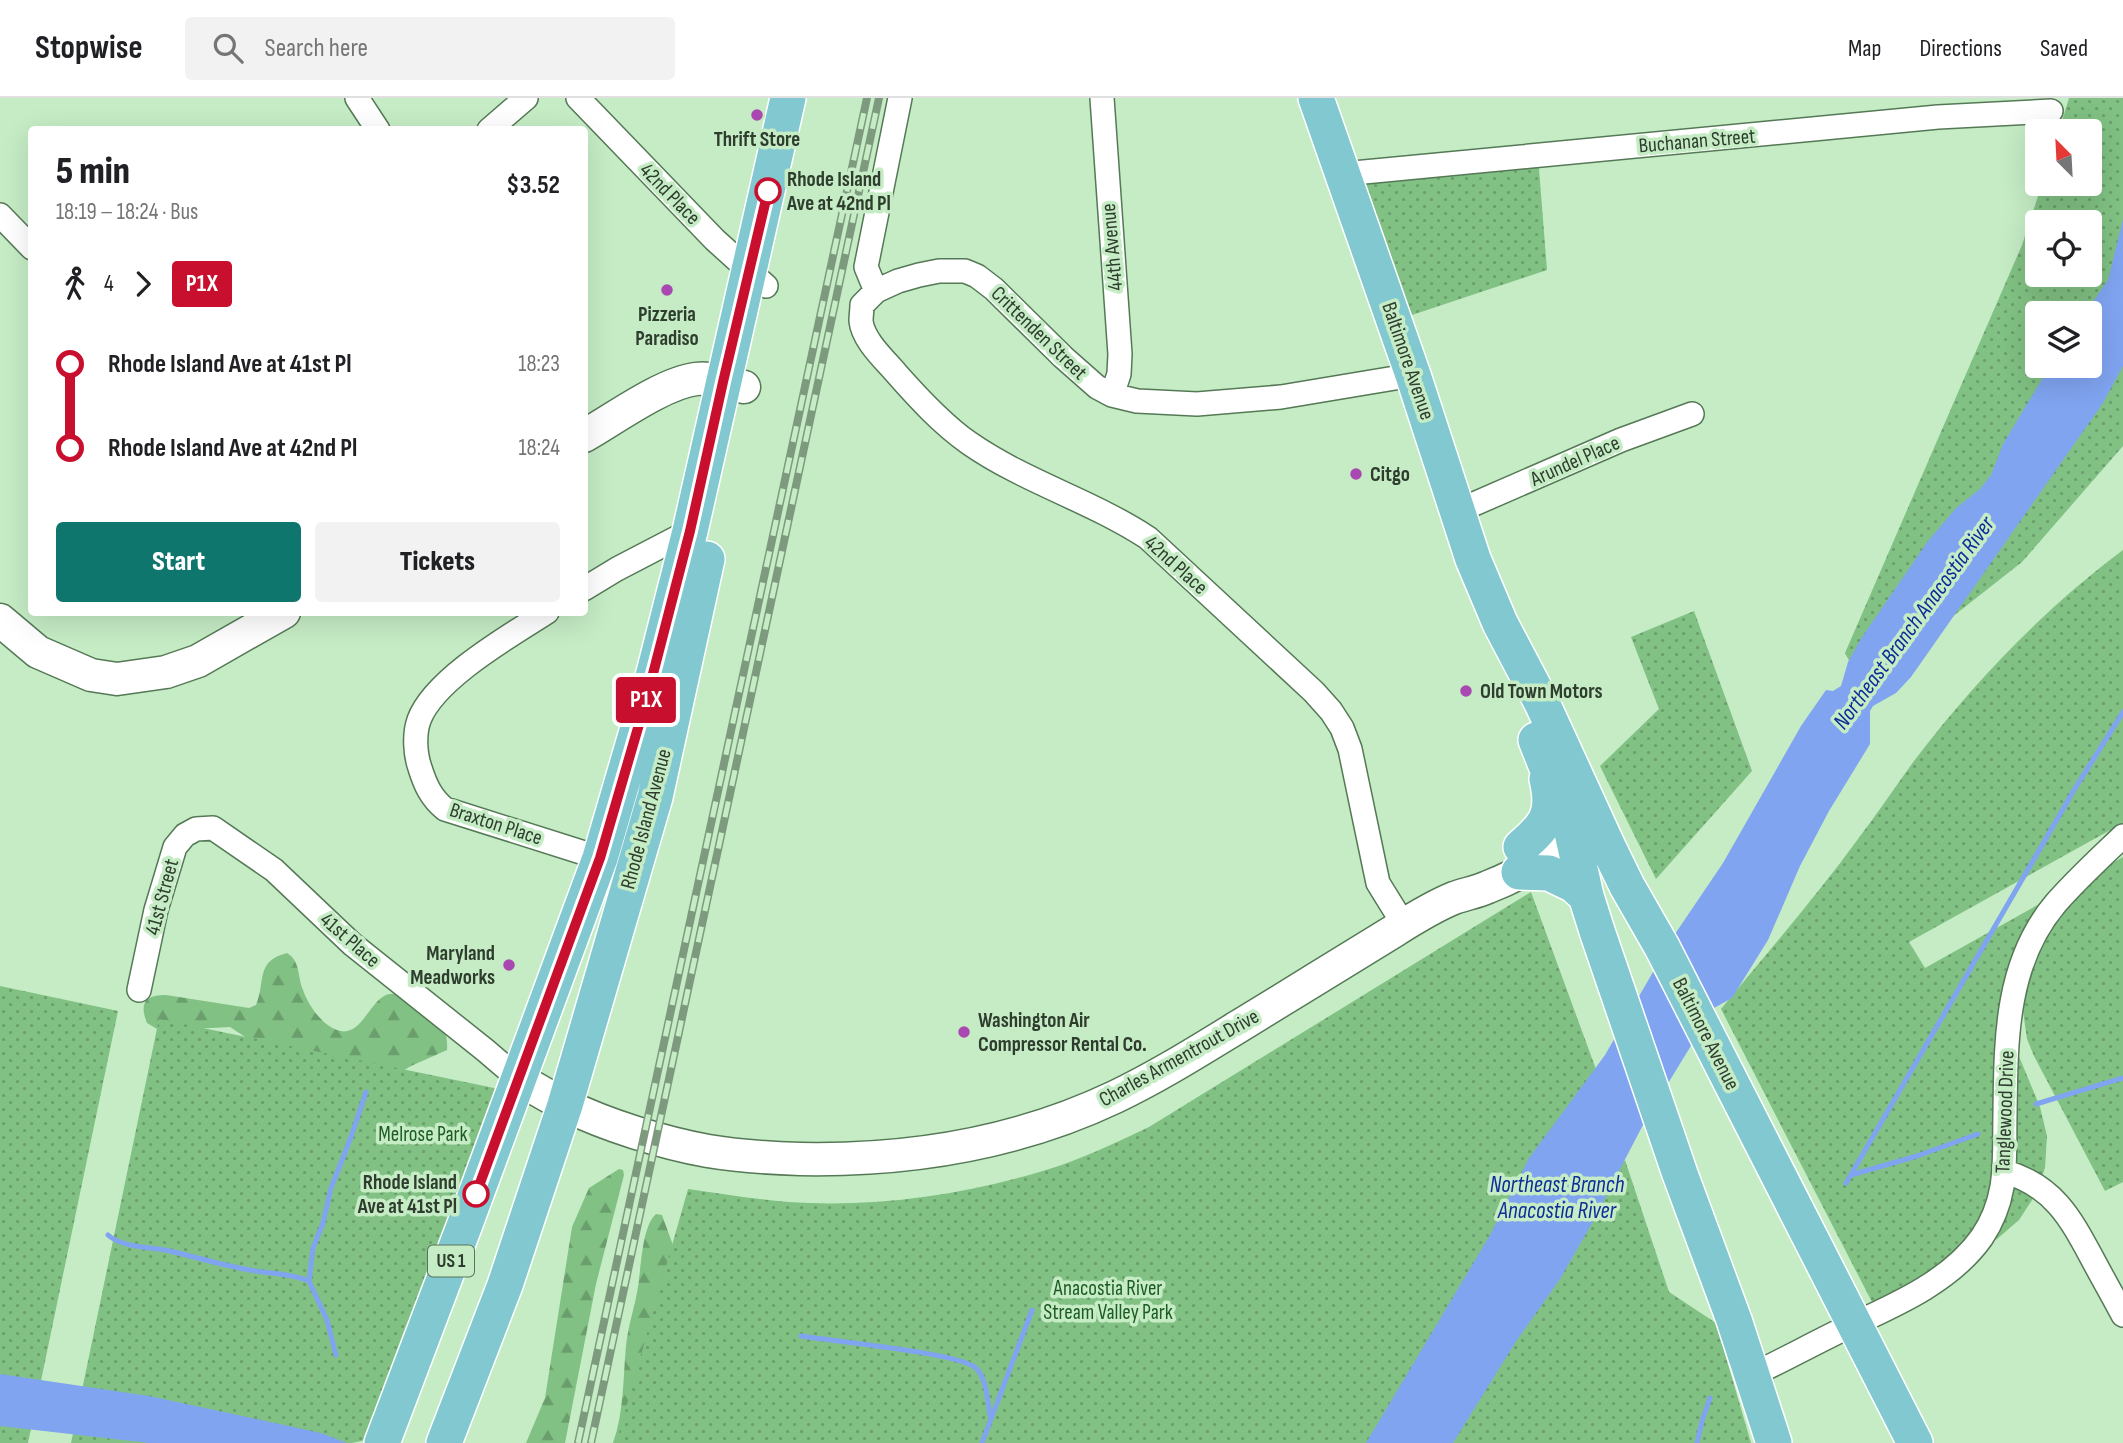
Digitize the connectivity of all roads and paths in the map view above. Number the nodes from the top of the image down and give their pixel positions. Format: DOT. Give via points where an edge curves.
graph roads {
  1 [pos="357,98"];
  2 [pos="526,98"];
  3 [pos="578,98"];
  4 [pos="788,98"];
  5 [pos="813,98"];
  6 [pos="900,98"];
  7 [pos="1102,98"];
  8 [pos="1316,98"];
  9 [pos="2051,111"];
  10 [pos="375,126"];
  11 [pos="494,126"];
  12 [pos="1343,174"];
  13 [pos="0,215"];
  14 [pos="28,244"];
  15 [pos="757,279"];
  16 [pos="876,291"];
  17 [pos="1413,375"];
  18 [pos="734,384"];
  19 [pos="1112,395"];
  20 [pos="1692,414"];
  21 [pos="588,434"];
  22 [pos="1458,511"];
  23 [pos="690,531"];
  24 [pos="588,587"];
  25 [pos="277,616"];
  26 [pos="541,616"];
  27 [pos="0,620"];
  28 [pos="1557,761"];
  29 [pos="213,828"];
  30 [pos="1572,828"];
  31 [pos="2123,836"];
  32 [pos="1609,849"];
  33 [pos="600,858"];
  34 [pos="1520,860"];
  35 [pos="1586,896"];
  36 [pos="1404,925"];
  37 [pos="139,990"];
  38 [pos="519,1080"];
  39 [pos="565,1105"];
  40 [pos="2006,1172"];
  41 [pos="2123,1315"];
  42 [pos="1854,1324"];
  43 [pos="1752,1375"];
  44 [pos="382,1443"];
  45 [pos="444,1443"];
  46 [pos="1774,1443"];
  47 [pos="1915,1443"];
  1 -- 10 [label="street"];
  2 -- 11 [label="street"];
  3 -- 15 [label="street, 42nd Place"];
  4 -- 15 [label="main road, Rhode Island Avenue / US 1"];
  5 -- 15 [label="main road, Rhode Island Avenue / US 1"];
  6 -- 16 [label="street" via="866,267"];
  7 -- 19 [label="street, 44th Avenue" via="1120,354"];
  8 -- 12 [label="main road, Baltimore Avenue"];
  9 -- 12 [label="street, Buchanan Street" via="1938,117"];
  12 -- 17 [label="main road, Baltimore Avenue"];
  13 -- 14 [label="street"];
  15 -- 18 [label="main road, Rhode Island Avenue / US 1"];
  16 -- 19 [label="street, Crittenden Street" via="939,271 977,276 1083,376"];
  16 -- 36 [label="street, 42nd Place" via="862,305 861,323 870,342 950,428 1002,462 1148,538 1331,711 1350,749 1378,883"];
  17 -- 19 [label="street, Crittenden Street" via="1281,397 1197,404"];
  17 -- 22 [label="main road, Baltimore Avenue"];
  18 -- 21 [label="street" via="695,379 681,382"];
  18 -- 23 [label="main road, Rhode Island Avenue / US 1"];
  18 -- 39 [label="main road, Rhode Island Avenue / US 1" via="655,797"];
  20 -- 22 [label="street, Arundel Place"];
  22 -- 28 [label="main road, Baltimore Avenue" via="1500,623 1516,687"];
  23 -- 24 [label="street"];
  23 -- 33 [label="main road, Rhode Island Avenue / US 1"];
  25 -- 27 [label="street" via="198,661 166,672 117,679 91,675 38,652"];
  26 -- 33 [label="street, Braxton Place" via="447,683 419,720 416,758 432,796 444,809"];
  28 -- 30 [label="main road" via="1579,798"];
  28 -- 32 [label="main road, Baltimore Avenue"];
  28 -- 34 [label="main road" via="1548,818"];
  29 -- 37 [label="street, 41st Street" via="196,829 175,848"];
  29 -- 38 [label="street, 41st Place" via="274,870 352,944"];
  30 -- 32 [label="main road" via="1598,836"];
  30 -- 34 [label="street, Charles Armentrout Drive" via="1548,830"];
  30 -- 35 [label="main road"];
  31 -- 40 [label="street, Tanglewood Drive" via="2055,904 2017,975 2006,1062"];
  32 -- 42 [label="main road, Baltimore Avenue"];
  33 -- 38 [label="main road, Rhode Island Avenue / US 1"];
  34 -- 35 [label="main road" via="1574,885"];
  34 -- 36 [label="street, Charles Armentrout Drive" via="1482,873 1453,898"];
  35 -- 43 [label="main road"];
  36 -- 39 [label="street, Charles Armentrout Drive" via="1114,1098 979,1144 856,1159 773,1158 708,1151"];
  38 -- 39 [label="street, Charles Armentrout Drive"];
  38 -- 44 [label="main road, Rhode Island Avenue / US 1"];
  39 -- 45 [label="main road, Rhode Island Avenue / US 1" via="505,1285"];
  40 -- 41 [label="street" via="2050,1195 2066,1212"];
  40 -- 42 [label="street, Tanglewood Drive" via="1982,1237 1962,1259 1933,1282"];
  42 -- 43 [label="street, Tanglewood Drive"];
  42 -- 47 [label="main road, Baltimore Avenue"];
  43 -- 46 [label="main road"];
}
